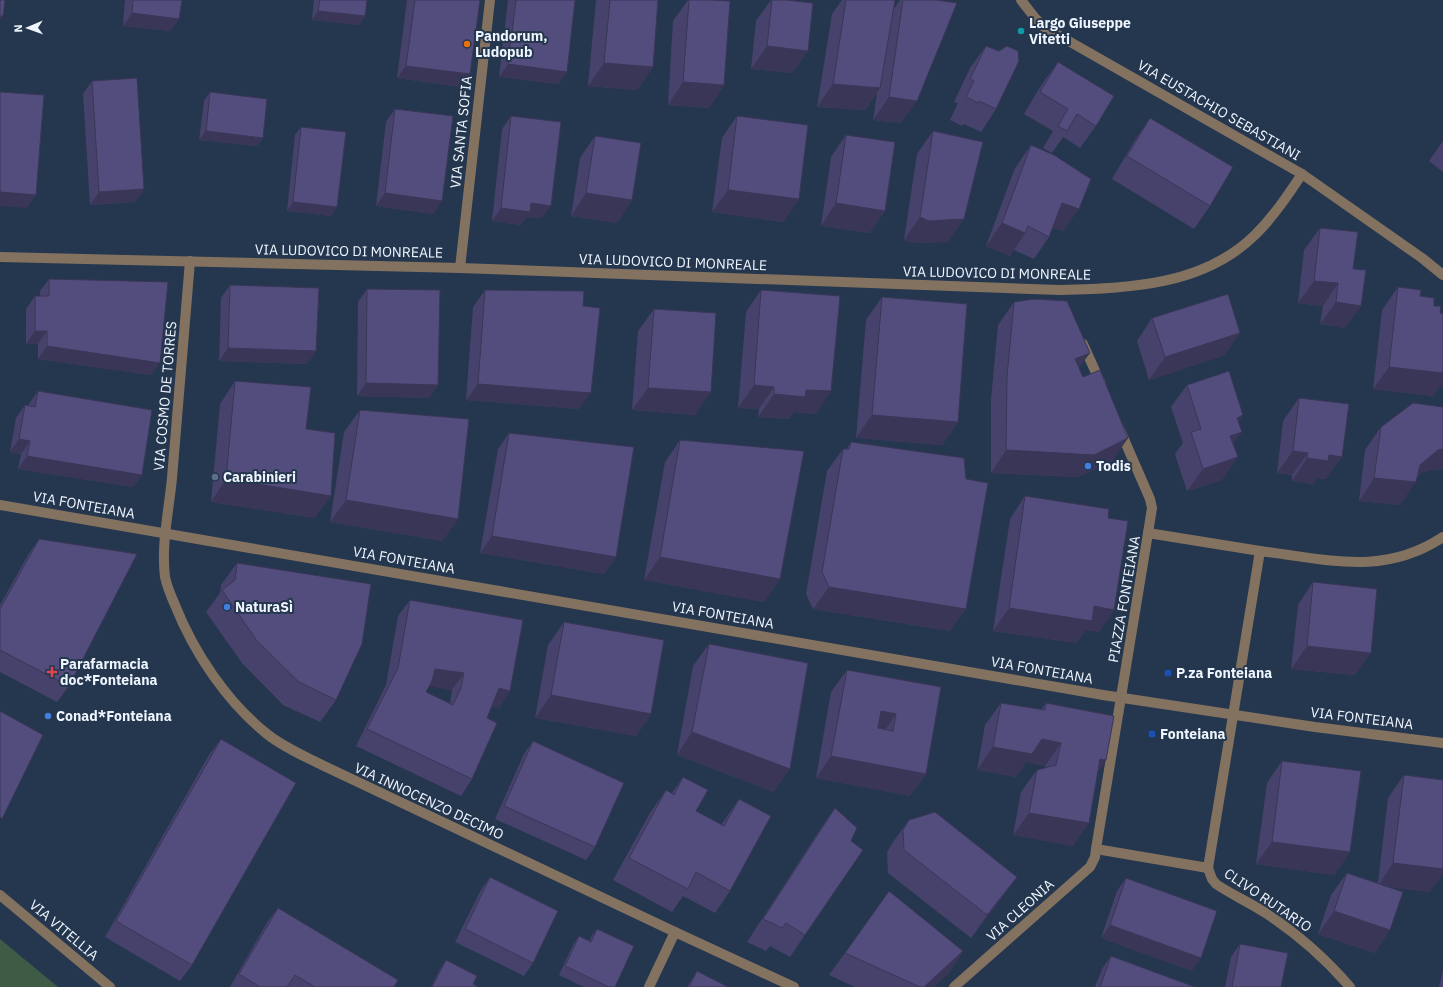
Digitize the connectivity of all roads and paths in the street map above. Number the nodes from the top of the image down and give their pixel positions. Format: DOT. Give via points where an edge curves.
graph roads {
  1 [pos="490,0"];
  2 [pos="1021,0"];
  3 [pos="1302,174"];
  4 [pos="0,257"];
  5 [pos="190,261"];
  6 [pos="460,268"];
  7 [pos="1443,275"];
  8 [pos="1079,334"];
  9 [pos="1104,391"];
  10 [pos="1116,420"];
  11 [pos="0,505"];
  12 [pos="1148,533"];
  13 [pos="166,534"];
  14 [pos="1443,538"];
  15 [pos="1260,551"];
  16 [pos="1121,697"];
  17 [pos="1233,715"];
  18 [pos="1443,743"];
  19 [pos="1096,849"];
  20 [pos="1208,868"];
  21 [pos="0,895"];
  22 [pos="675,932"];
  23 [pos="110,987"];
  24 [pos="649,987"];
  25 [pos="794,987"];
  26 [pos="954,987"];
  27 [pos="1350,987"];
  1 -- 6 [label="street, VIA SANTA SOFIA"];
  2 -- 3 [label="street, VIA EUSTACHIO SEBASTIANI" via="1044,27 1058,36"];
  3 -- 6 [label="street, VIA LUDOVICO DI MONREALE" via="1286,199 1256,235 1243,245 1214,264 1185,276 1144,286 1062,294"];
  3 -- 7 [label="street, VIA EUSTACHIO SEBASTIANI"];
  4 -- 5 [label="street, VIA LUDOVICO DI MONREALE"];
  5 -- 6 [label="street, VIA LUDOVICO DI MONREALE"];
  5 -- 13 [label="street, VIA COSMO DE TORRES"];
  8 -- 9 [label="street"];
  10 -- 12 [label="street" via="1150,499 1152,508"];
  11 -- 13 [label="street, VIA FONTEIANA"];
  12 -- 15 [label="street, PIAZZA FONTEIANA"];
  12 -- 16 [label="street, PIAZZA FONTEIANA"];
  13 -- 16 [label="street, VIA FONTEIANA"];
  13 -- 22 [label="street, VIA INNOCENZO DECIMO" via="163,555 166,578 187,632 223,688 268,736 322,766"];
  14 -- 15 [label="street, PIAZZA FONTEIANA" via="1411,554 1373,562 1343,562"];
  15 -- 17 [label="street"];
  16 -- 17 [label="street, VIA FONTEIANA"];
  16 -- 19 [label="street, PIAZZA FONTEIANA"];
  17 -- 18 [label="street, VIA FONTEIANA"];
  17 -- 20 [label="street"];
  19 -- 20 [label="street"];
  19 -- 26 [label="street, VIA CLEONIA" via="1090,867"];
  20 -- 27 [label="street, CLIVO RUTARIO" via="1216,884 1266,913 1306,942"];
  21 -- 23 [label="street, VIA VITELLIA"];
  22 -- 24 [label="street"];
  22 -- 25 [label="street, VIA INNOCENZO DECIMO"];
}
